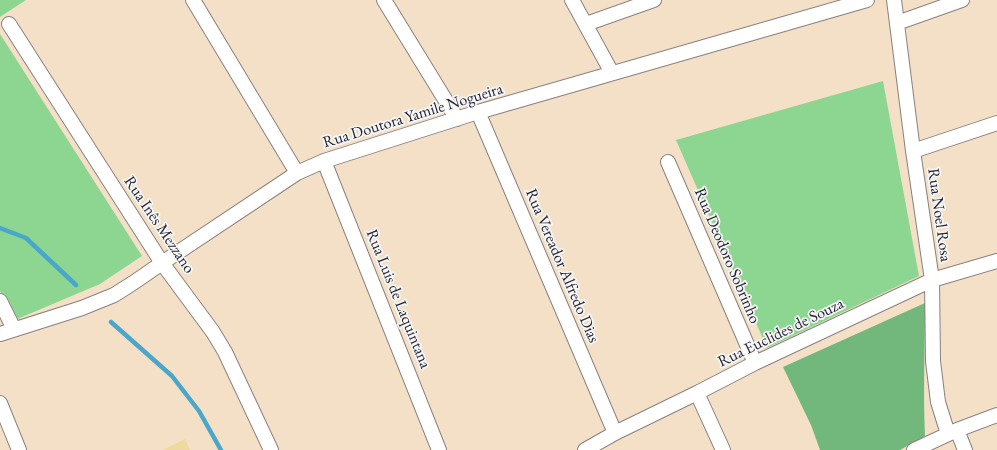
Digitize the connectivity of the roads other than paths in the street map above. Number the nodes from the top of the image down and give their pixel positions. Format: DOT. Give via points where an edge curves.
graph roads {
  1 [pos="193,0"];
  2 [pos="384,0"];
  3 [pos="572,0"];
  4 [pos="654,0"];
  5 [pos="867,0"];
  6 [pos="894,0"];
  7 [pos="962,0"];
  8 [pos="897,22"];
  9 [pos="9,24"];
  10 [pos="586,24"];
  11 [pos="612,73"];
  12 [pos="478,112"];
  13 [pos="457,119"];
  14 [pos="997,123"];
  15 [pos="913,151"];
  16 [pos="324,161"];
  17 [pos="668,162"];
  18 [pos="297,173"];
  19 [pos="997,261"];
  20 [pos="162,263"];
  21 [pos="932,280"];
  22 [pos="0,301"];
  23 [pos="14,329"];
  24 [pos="0,334"];
  25 [pos="755,363"];
  26 [pos="697,393"];
  27 [pos="0,403"];
  28 [pos="997,415"];
  29 [pos="952,432"];
  30 [pos="615,433"];
  31 [pos="19,450"];
  32 [pos="271,450"];
  33 [pos="439,450"];
  34 [pos="585,450"];
  35 [pos="723,450"];
  36 [pos="914,450"];
  37 [pos="964,450"];
  1 -- 18 [label="street"];
  2 -- 13 [label="street"];
  3 -- 10 [label="street"];
  4 -- 10 [label="street"];
  5 -- 11 [label="street, Rua Doutora Yamile Nogueira"];
  6 -- 8 [label="street, Rua Noel Rosa"];
  7 -- 8 [label="street"];
  8 -- 15 [label="street, Rua Noel Rosa"];
  9 -- 20 [label="street, Rua Inês Mezzano"];
  10 -- 11 [label="street"];
  11 -- 12 [label="street, Rua Doutora Yamile Nogueira"];
  12 -- 13 [label="street, Rua Doutora Yamile Nogueira"];
  12 -- 30 [label="street, Rua Vereador Alfredo Dias"];
  13 -- 16 [label="street, Rua Doutora Yamile Nogueira"];
  14 -- 15 [label="street"];
  15 -- 21 [label="street, Rua Noel Rosa"];
  16 -- 18 [label="street, Rua Doutora Yamile Nogueira"];
  16 -- 33 [label="street, Rua Luis de Laquintana"];
  17 -- 25 [label="street, Rua Deodoro Sobrinho"];
  18 -- 20 [label="street, Rua Doutora Yamile Nogueira"];
  19 -- 21 [label="street, Rua Euclides de Souza"];
  20 -- 23 [label="street, Rua Doutora Yamile Nogueira" via="108,297 82,308"];
  20 -- 32 [label="street, Rua Inês Mezzano" via="225,352"];
  21 -- 25 [label="street, Rua Euclides de Souza"];
  21 -- 29 [label="street, Rua Noel Rosa" via="933,361 938,402"];
  22 -- 23 [label="street"];
  23 -- 24 [label="street, Rua Doutora Yamile Nogueira"];
  25 -- 26 [label="street, Rua Euclides de Souza"];
  26 -- 30 [label="street, Rua Euclides de Souza"];
  26 -- 35 [label="street"];
  27 -- 31 [label="street"];
  28 -- 29 [label="street"];
  29 -- 36 [label="street"];
  29 -- 37 [label="street, Rua Noel Rosa"];
  30 -- 34 [label="street, Rua Euclides de Souza"];
}
